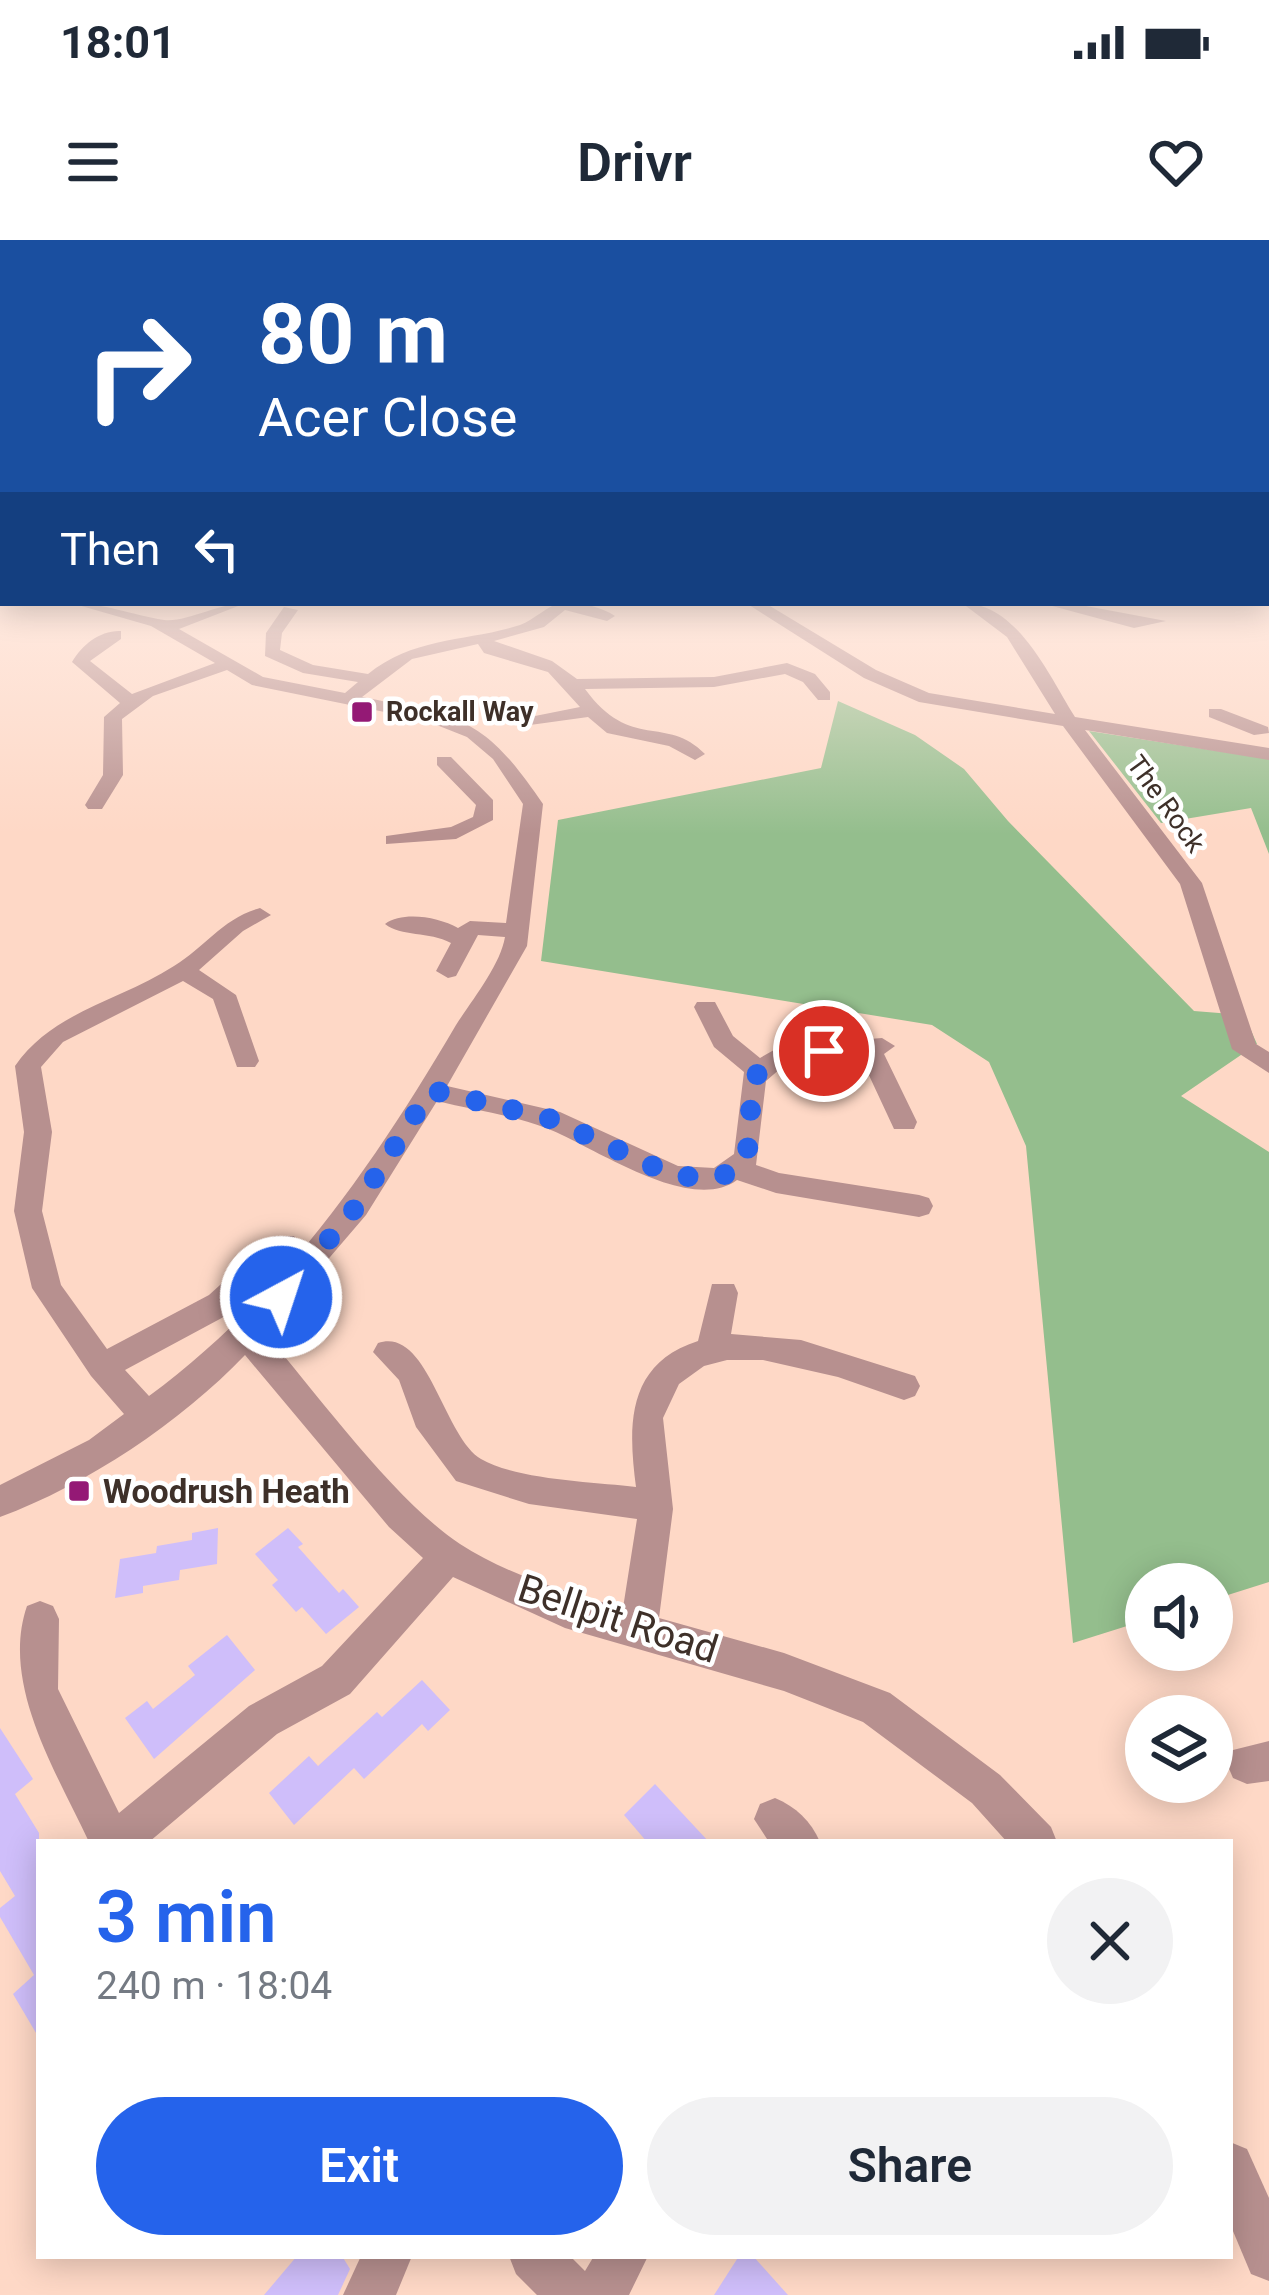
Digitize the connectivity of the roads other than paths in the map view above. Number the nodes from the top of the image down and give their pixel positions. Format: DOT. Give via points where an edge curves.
graph roads {
  1 [pos="103,642"];
  2 [pos="189,642"];
  3 [pos="273,642"];
  4 [pos="460,642"];
  5 [pos="485,642"];
  6 [pos="820,642"];
  7 [pos="1018,642"];
  8 [pos="226,665"];
  9 [pos="374,680"];
  10 [pos="571,684"];
  11 [pos="824,696"];
  12 [pos="129,701"];
  13 [pos="346,701"];
  14 [pos="590,711"];
  15 [pos="1215,713"];
  16 [pos="537,721"];
  17 [pos="1070,723"];
  18 [pos="1235,723"];
  19 [pos="1261,731"];
  20 [pos="1243,750"];
  21 [pos="695,754"];
  22 [pos="1269,754"];
  23 [pos="444,760"];
  24 [pos="514,773"];
  25 [pos="470,786"];
  26 [pos="95,806"];
  27 [pos="393,840"];
  28 [pos="238,919"];
  29 [pos="396,924"];
  30 [pos="518,931"];
  31 [pos="463,940"];
  32 [pos="184,970"];
  33 [pos="448,971"];
  34 [pos="706,1007"];
  35 [pos="246,1061"];
  36 [pos="1269,1064"];
  37 [pos="760,1072"];
  38 [pos="431,1090"];
  39 [pos="904,1122"];
  40 [pos="734,1168"];
  41 [pos="919,1206"];
  42 [pos="284,1244"];
  43 [pos="723,1293"];
  44 [pos="246,1333"];
  45 [pos="712,1348"];
  46 [pos="388,1352"];
  47 [pos="102,1367"];
  48 [pos="904,1386"];
  49 [pos="146,1417"];
  50 [pos="0,1501"];
  51 [pos="655,1506"];
  52 [pos="448,1557"];
  53 [pos="40,1619"];
  54 [pos="639,1629"];
  55 [pos="112,1839"];
  56 [pos="117,1839"];
  57 [pos="1033,1839"];
  58 [pos="1233,2172"];
  59 [pos="1265,2235"];
  60 [pos="387,2259"];
  61 [pos="537,2259"];
  62 [pos="621,2259"];
  63 [pos="369,2295"];
  64 [pos="574,2295"];
  65 [pos="600,2295"];
  1 -- 12 [label="street" via="81,662"];
  2 -- 8 [label="street"];
  3 -- 9 [label="street" via="271,652 309,669"];
  4 -- 9 [label="street" via="407,654"];
  5 -- 10 [label="street" via="545,663"];
  6 -- 17 [label="street" via="901,690"];
  7 -- 17 [label="street, The Rock"];
  8 -- 12 [label="street"];
  8 -- 13 [label="street" via="258,681"];
  9 -- 13 [label="street"];
  10 -- 11 [label="street" via="714,682 787,668"];
  10 -- 14 [label="street"];
  12 -- 26 [label="street" via="113,717 113,776"];
  13 -- 24 [label="street" via="429,716 474,734"];
  14 -- 16 [label="street"];
  14 -- 21 [label="street" via="616,731 658,736"];
  15 -- 18 [label="street"];
  17 -- 20 [label="street"];
  17 -- 36 [label="street, The Rock" via="1191,883 1245,1049"];
  18 -- 19 [label="street"];
  18 -- 20 [label="street"];
  20 -- 22 [label="street"];
  23 -- 25 [label="street"];
  24 -- 25 [label="street"];
  24 -- 30 [label="street" via="533,804"];
  25 -- 27 [label="street" via="486,804 483,820"];
  28 -- 32 [label="street"];
  29 -- 31 [label="street" via="437,926"];
  30 -- 31 [label="street" via="470,928"];
  30 -- 38 [label="street"];
  31 -- 33 [label="street"];
  32 -- 35 [label="street" via="224,995"];
  32 -- 47 [label="street" via="54,1036 28,1066 38,1132 28,1211 47,1288"];
  34 -- 37 [label="street" via="722,1041"];
  37 -- 39 [label="street" via="781,1054 875,1046"];
  37 -- 40 [label="street" via="753,1078 747,1158"];
  38 -- 40 [label="street" via="551,1119 674,1176 720,1178"];
  38 -- 44 [label="street" via="356,1207"];
  40 -- 41 [label="street" via="776,1183"];
  42 -- 47 [label="street" via="220,1304"];
  43 -- 45 [label="street"];
  44 -- 49 [label="street"];
  44 -- 52 [label="street, Bellpit Road" via="401,1516"];
  45 -- 48 [label="street" via="786,1347"];
  45 -- 51 [label="street" via="672,1368 647,1410"];
  46 -- 51 [label="street" via="412,1372 428,1417 468,1470"];
  47 -- 49 [label="street"];
  49 -- 50 [label="street" via="36,1488"];
  51 -- 54 [label="street"];
  52 -- 54 [label="street, Bellpit Road" via="565,1610"];
  52 -- 56 [label="street" via="336,1680 262,1720"];
  53 -- 55 [label="street" via="39,1691"];
  54 -- 57 [label="street, Bellpit Road" via="876,1707 986,1790"];
  58 -- 59 [label="street"];
  60 -- 63 [label="street"];
  61 -- 64 [label="street"];
  62 -- 65 [label="street"];
}
